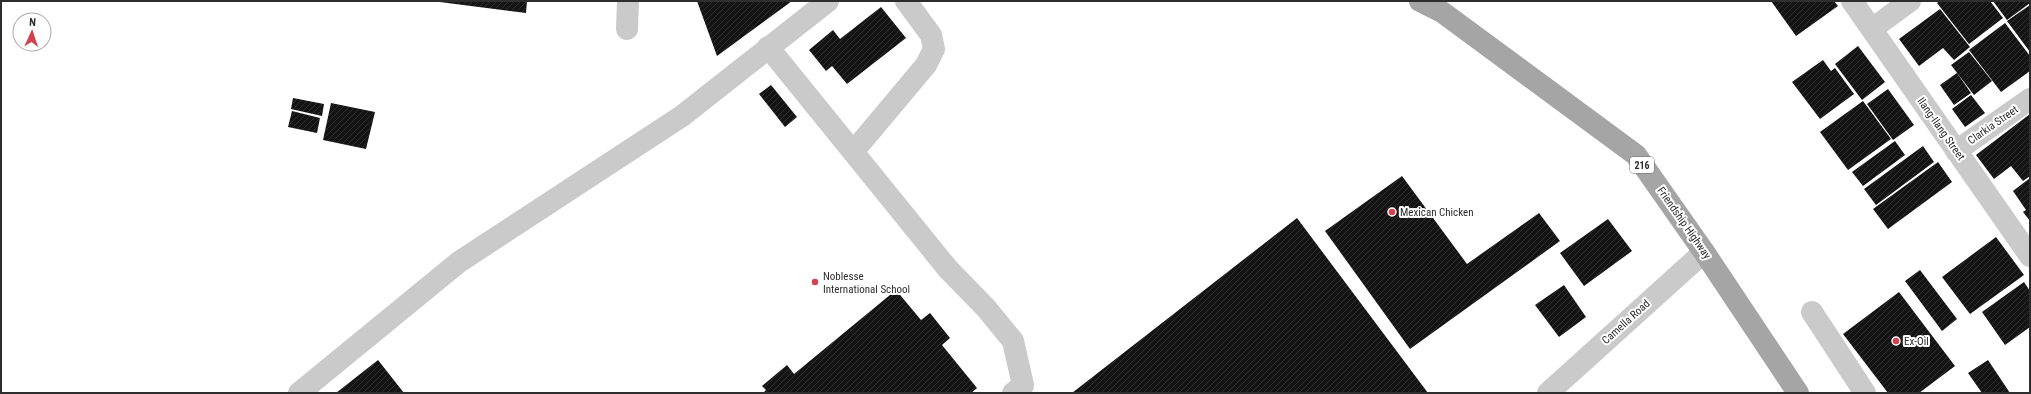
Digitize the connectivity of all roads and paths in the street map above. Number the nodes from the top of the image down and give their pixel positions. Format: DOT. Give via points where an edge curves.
graph roads {
  1 [pos="628,1"];
  2 [pos="828,1"];
  3 [pos="906,1"];
  4 [pos="1420,1"];
  5 [pos="1852,1"];
  6 [pos="1910,1"];
  7 [pos="627,28"];
  8 [pos="1872,29"];
  9 [pos="768,47"];
  10 [pos="2030,99"];
  11 [pos="1956,151"];
  12 [pos="853,152"];
  13 [pos="1704,252"];
  14 [pos="2030,256"];
  15 [pos="1812,312"];
  16 [pos="299,393"];
  17 [pos="1013,393"];
  18 [pos="1548,393"];
  19 [pos="1798,393"];
  20 [pos="1865,393"];
  1 -- 7 [label="street"];
  2 -- 9 [label="street"];
  3 -- 12 [label="street" via="931,35 934,49 926,65"];
  4 -- 13 [label="main road, Friendship Highway / 216" via="1442,12 1636,156"];
  5 -- 8 [label="street, Ilang-Ilang Street"];
  6 -- 8 [label="street"];
  8 -- 11 [label="street, Ilang-Ilang Street"];
  9 -- 12 [label="street"];
  9 -- 16 [label="street" via="682,116 459,262"];
  10 -- 11 [label="street, Clarkia Street"];
  11 -- 14 [label="street, Ilang-Ilang Street"];
  12 -- 17 [label="street" via="948,269 986,308 1013,341 1023,385"];
  13 -- 18 [label="street, Camella Road"];
  13 -- 19 [label="main road, Friendship Highway / 216"];
  15 -- 20 [label="street"];
}
